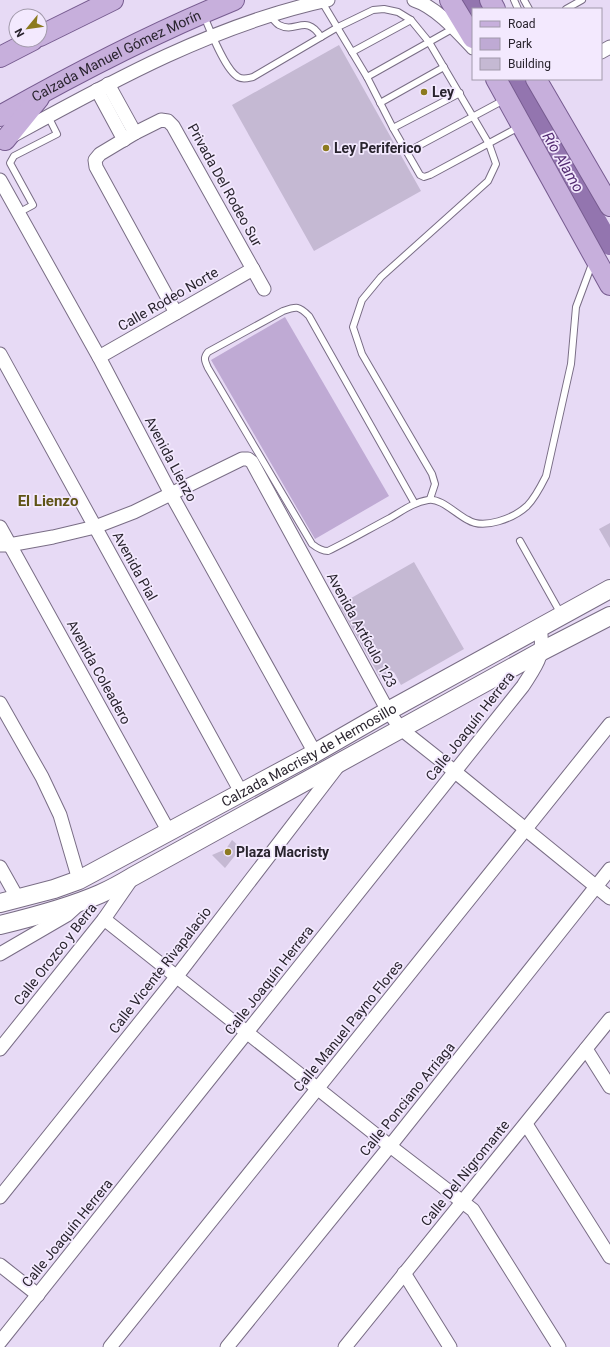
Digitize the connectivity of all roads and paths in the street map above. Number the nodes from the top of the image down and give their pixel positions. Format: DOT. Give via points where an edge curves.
graph roads {
  1 [pos="113,0"];
  2 [pos="234,0"];
  3 [pos="414,0"];
  4 [pos="438,0"];
  5 [pos="450,0"];
  6 [pos="582,0"];
  7 [pos="325,1"];
  8 [pos="568,8"];
  9 [pos="203,13"];
  10 [pos="269,16"];
  11 [pos="410,20"];
  12 [pos="458,24"];
  13 [pos="338,27"];
  14 [pos="48,32"];
  15 [pos="213,37"];
  16 [pos="321,37"];
  17 [pos="472,37"];
  18 [pos="429,42"];
  19 [pos="472,46"];
  20 [pos="17,48"];
  21 [pos="352,52"];
  22 [pos="0,57"];
  23 [pos="444,67"];
  24 [pos="367,77"];
  25 [pos="497,80"];
  26 [pos="537,80"];
  27 [pos="103,87"];
  28 [pos="42,93"];
  29 [pos="460,93"];
  30 [pos="507,98"];
  31 [pos="380,103"];
  32 [pos="0,116"];
  33 [pos="48,116"];
  34 [pos="473,116"];
  35 [pos="522,126"];
  36 [pos="393,128"];
  37 [pos="129,137"];
  38 [pos="489,144"];
  39 [pos="8,147"];
  40 [pos="407,152"];
  41 [pos="0,180"];
  42 [pos="610,206"];
  43 [pos="18,213"];
  44 [pos="595,257"];
  45 [pos="253,269"];
  46 [pos="610,285"];
  47 [pos="264,289"];
  48 [pos="176,313"];
  49 [pos="0,354"];
  50 [pos="99,357"];
  51 [pos="254,459"];
  52 [pos="171,494"];
  53 [pos="430,499"];
  54 [pos="415,504"];
  55 [pos="0,527"];
  56 [pos="95,527"];
  57 [pos="520,541"];
  58 [pos="5,545"];
  59 [pos="610,589"];
  60 [pos="562,616"];
  61 [pos="610,616"];
  62 [pos="540,628"];
  63 [pos="542,651"];
  64 [pos="0,703"];
  65 [pos="388,711"];
  66 [pos="610,724"];
  67 [pos="401,729"];
  68 [pos="315,753"];
  69 [pos="341,761"];
  70 [pos="454,771"];
  71 [pos="242,792"];
  72 [pos="526,829"];
  73 [pos="169,832"];
  74 [pos="0,867"];
  75 [pos="610,869"];
  76 [pos="132,877"];
  77 [pos="79,880"];
  78 [pos="596,887"];
  79 [pos="610,898"];
  80 [pos="18,899"];
  81 [pos="82,901"];
  82 [pos="0,903"];
  83 [pos="62,908"];
  84 [pos="104,919"];
  85 [pos="0,925"];
  86 [pos="0,954"];
  87 [pos="177,976"];
  88 [pos="610,1019"];
  89 [pos="247,1033"];
  90 [pos="0,1049"];
  91 [pos="586,1049"];
  92 [pos="610,1087"];
  93 [pos="318,1089"];
  94 [pos="526,1124"];
  95 [pos="390,1146"];
  96 [pos="0,1197"];
  97 [pos="462,1202"];
  98 [pos="610,1257"];
  99 [pos="0,1265"];
  100 [pos="404,1273"];
  101 [pos="38,1295"];
  102 [pos="0,1342"];
  103 [pos="110,1347"];
  104 [pos="227,1347"];
  105 [pos="345,1347"];
  106 [pos="450,1347"];
  107 [pos="559,1347"];
  1 -- 14 [label="main road"];
  2 -- 9 [label="main road, Calzada Manuel Gómez Morín"];
  3 -- 12 [label="street"];
  4 -- 12 [label="main road"];
  5 -- 12 [label="main road"];
  6 -- 8 [label="lane"];
  7 -- 10 [label="street"];
  7 -- 13 [label="lane"];
  9 -- 15 [label="lane"];
  9 -- 28 [label="main road, Calzada Manuel Gómez Morín" via="99,62"];
  10 -- 15 [label="street"];
  10 -- 16 [label="lane" via="279,25 306,24 316,30"];
  11 -- 13 [label="lane" via="398,12 384,9 374,10"];
  11 -- 18 [label="lane"];
  11 -- 21 [label="lane"];
  12 -- 17 [label="main road"];
  12 -- 18 [label="lane"];
  12 -- 19 [label="street"];
  13 -- 16 [label="lane"];
  13 -- 21 [label="lane"];
  15 -- 16 [label="lane" via="229,68 236,76 244,79 253,77"];
  15 -- 27 [label="street" via="152,62"];
  18 -- 23 [label="lane"];
  18 -- 24 [label="lane"];
  20 -- 22 [label="main road"];
  21 -- 24 [label="lane"];
  23 -- 29 [label="lane"];
  23 -- 31 [label="lane"];
  24 -- 31 [label="lane"];
  25 -- 30 [label="main road"];
  26 -- 42 [label="main road"];
  27 -- 33 [label="street"];
  27 -- 37 [label="street"];
  28 -- 32 [label="main road, Calzada Manuel Gómez Morín"];
  28 -- 39 [label="main road"];
  29 -- 34 [label="lane"];
  29 -- 36 [label="lane"];
  30 -- 34 [label="lane"];
  30 -- 35 [label="main road"];
  31 -- 36 [label="lane"];
  33 -- 39 [label="street"];
  33 -- 39 [label="lane" via="57,134"];
  34 -- 38 [label="lane"];
  34 -- 40 [label="lane"];
  35 -- 38 [label="lane"];
  35 -- 44 [label="main road"];
  36 -- 40 [label="lane"];
  37 -- 45 [label="street, Privada Del Rodeo Sur" via="161,120 168,121 173,126"];
  37 -- 48 [label="street" via="100,154 95,160 96,167"];
  38 -- 40 [label="lane" via="424,177 418,172"];
  38 -- 53 [label="lane" via="496,164 488,181 380,277 362,300 354,326 362,354 432,474 435,484"];
  39 -- 43 [label="lane" via="10,163 33,205"];
  41 -- 43 [label="street, Avenida Lienzo"];
  43 -- 50 [label="street, Avenida Lienzo"];
  44 -- 46 [label="main road"];
  44 -- 53 [label="lane" via="576,307 571,364 546,476 539,490 526,507 503,520 483,524 469,521 439,501"];
  45 -- 47 [label="street, Privada Del Rodeo Sur"];
  45 -- 48 [label="street, Calle Rodeo Norte"];
  48 -- 50 [label="street, Calle Rodeo Norte"];
  49 -- 56 [label="street, Avenida Pial"];
  50 -- 52 [label="street, Avenida Lienzo"];
  51 -- 52 [label="street" via="242,460"];
  51 -- 54 [label="lane" via="312,544 324,551 351,540"];
  51 -- 54 [label="lane" via="205,362 205,356 283,311 294,307 301,308 309,316"];
  51 -- 65 [label="street, Avenida Artículo 123" via="252,462"];
  52 -- 56 [label="street"];
  52 -- 68 [label="street, Avenida Lienzo"];
  53 -- 54 [label="lane"];
  55 -- 58 [label="street, Avenida Coleadero"];
  56 -- 58 [label="street"];
  56 -- 71 [label="street, Avenida Pial"];
  57 -- 60 [label="lane"];
  58 -- 73 [label="street, Avenida Coleadero"];
  59 -- 60 [label="main road, Calzada Macristy de Hermosillo"];
  60 -- 62 [label="main road, Calzada Macristy de Hermosillo"];
  61 -- 63 [label="main road, Calzada Macristy de Hermosillo"];
  62 -- 63 [label="street"];
  62 -- 65 [label="main road, Calzada Macristy de Hermosillo"];
  63 -- 67 [label="main road, Calzada Macristy de Hermosillo"];
  63 -- 70 [label="street, Calle Joaquín Herrera" via="522,686"];
  64 -- 77 [label="street" via="42,777 60,815"];
  65 -- 67 [label="street, Avenida Artículo 123"];
  65 -- 68 [label="main road, Calzada Macristy de Hermosillo"];
  66 -- 72 [label="street, Calle Manuel Payno Flores"];
  67 -- 69 [label="main road, Calzada Macristy de Hermosillo"];
  67 -- 70 [label="street, Avenida Artículo 123"];
  68 -- 71 [label="main road, Calzada Macristy de Hermosillo"];
  69 -- 76 [label="main road, Calzada Macristy de Hermosillo"];
  69 -- 87 [label="street, Calle Vicente Rivapalacio"];
  70 -- 72 [label="street, Avenida Artículo 123"];
  70 -- 89 [label="street, Calle Joaquín Herrera"];
  71 -- 73 [label="main road, Calzada Macristy de Hermosillo"];
  72 -- 78 [label="street, Avenida Artículo 123"];
  72 -- 93 [label="street, Calle Manuel Payno Flores"];
  73 -- 77 [label="main road, Calzada Macristy de Hermosillo"];
  74 -- 80 [label="street"];
  75 -- 78 [label="street, Calle Ponciano Arriaga"];
  76 -- 81 [label="main road, Calzada Macristy de Hermosillo"];
  76 -- 84 [label="street, Calle Orozco y Berra"];
  77 -- 80 [label="main road, Calzada Macristy de Hermosillo"];
  77 -- 83 [label="main road" via="76,890"];
  78 -- 79 [label="street, Avenida Artículo 123"];
  78 -- 95 [label="street, Calle Ponciano Arriaga"];
  80 -- 82 [label="main road, Calzada Macristy de Hermosillo"];
  81 -- 83 [label="main road, Calzada Macristy de Hermosillo"];
  81 -- 86 [label="street" via="67,915"];
  83 -- 85 [label="main road, Calzada Macristy de Hermosillo"];
  84 -- 87 [label="street"];
  84 -- 90 [label="street, Calle Orozco y Berra"];
  87 -- 89 [label="street"];
  87 -- 96 [label="street, Calle Vicente Rivapalacio"];
  88 -- 91 [label="street, Calle Del Nigromante"];
  89 -- 93 [label="street"];
  89 -- 101 [label="street, Calle Joaquín Herrera"];
  91 -- 92 [label="street"];
  91 -- 94 [label="street, Calle Del Nigromante"];
  93 -- 95 [label="street"];
  93 -- 103 [label="street, Calle Manuel Payno Flores"];
  94 -- 97 [label="street, Calle Del Nigromante"];
  94 -- 98 [label="street"];
  95 -- 97 [label="street"];
  95 -- 104 [label="street, Calle Ponciano Arriaga"];
  97 -- 100 [label="street, Calle Del Nigromante"];
  97 -- 107 [label="street" via="473,1210"];
  99 -- 101 [label="street"];
  100 -- 105 [label="street, Calle Del Nigromante"];
  100 -- 106 [label="street"];
  101 -- 102 [label="street, Calle Joaquín Herrera"];
}
